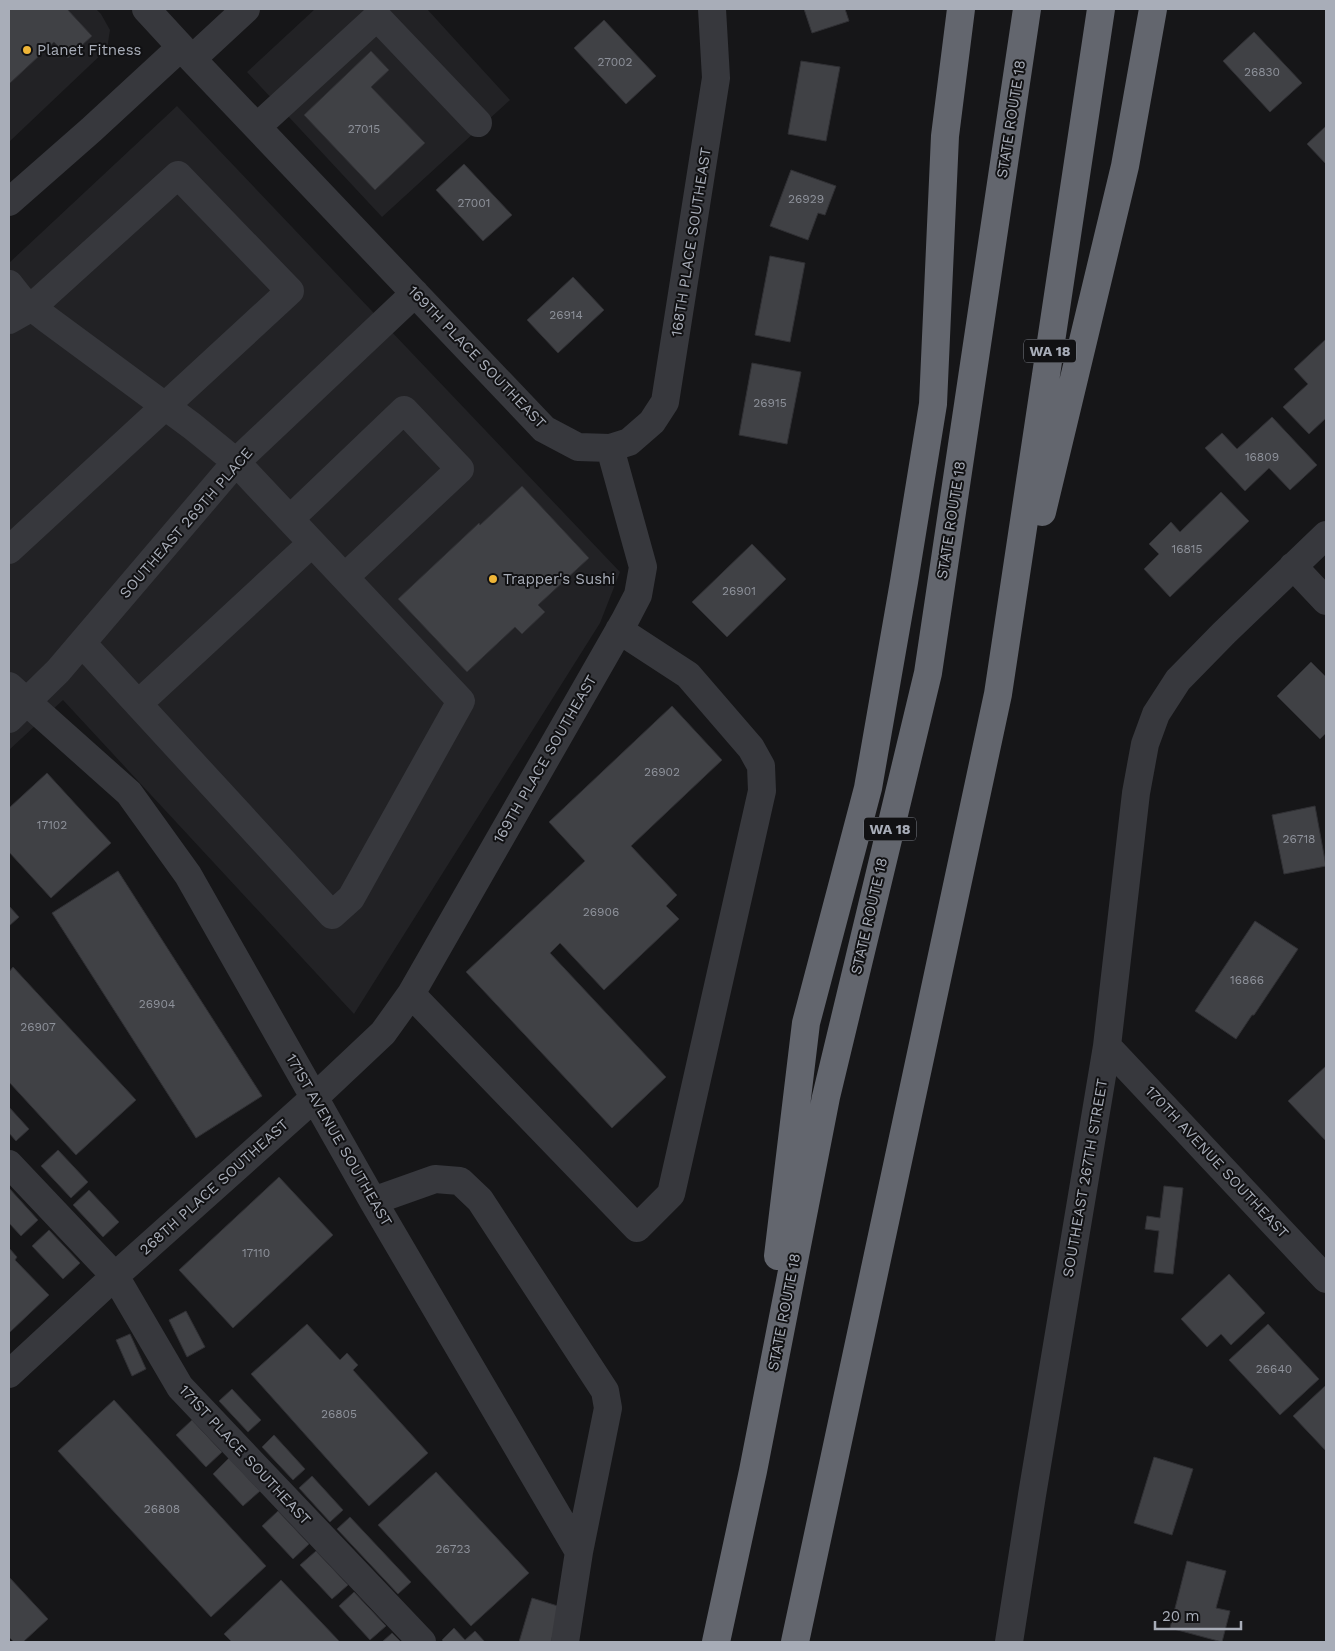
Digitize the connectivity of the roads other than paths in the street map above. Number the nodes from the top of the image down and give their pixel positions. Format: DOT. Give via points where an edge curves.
graph roads {
  1 [pos="146,9"];
  2 [pos="246,9"];
  3 [pos="712,9"];
  4 [pos="961,9"];
  5 [pos="1027,9"];
  6 [pos="1102,9"];
  7 [pos="1153,9"];
  8 [pos="186,53"];
  9 [pos="478,123"];
  10 [pos="257,127"];
  11 [pos="9,202"];
  12 [pos="9,284"];
  13 [pos="415,293"];
  14 [pos="32,307"];
  15 [pos="9,320"];
  16 [pos="9,328"];
  17 [pos="166,406"];
  18 [pos="610,448"];
  19 [pos="236,462"];
  20 [pos="290,519"];
  21 [pos="1326,535"];
  22 [pos="312,542"];
  23 [pos="9,550"];
  24 [pos="1293,566"];
  25 [pos="345,577"];
  26 [pos="1326,601"];
  27 [pos="619,630"];
  28 [pos="82,643"];
  29 [pos="998,694"];
  30 [pos="15,702"];
  31 [pos="138,704"];
  32 [pos="411,994"];
  33 [pos="1107,1046"];
  34 [pos="314,1098"];
  35 [pos="9,1164"];
  36 [pos="373,1200"];
  37 [pos="115,1276"];
  38 [pos="1326,1279"];
  39 [pos="9,1374"];
  40 [pos="753,1471"];
  41 [pos="579,1552"];
  42 [pos="422,1642"];
  43 [pos="565,1642"];
  44 [pos="716,1642"];
  45 [pos="795,1642"];
  46 [pos="1009,1642"];
  1 -- 8 [label="street, 169TH PLACE SOUTHEAST"];
  2 -- 8 [label="street"];
  3 -- 18 [label="street, 168TH PLACE SOUTHEAST" via="716,78 665,402 652,422 629,442"];
  4 -- 40 [label="highway" via="944,136 934,404 868,788 806,1023"];
  5 -- 40 [label="highway, STATE ROUTE 18 / WA 18" via="928,673 826,1097"];
  6 -- 29 [label="highway, WA 18"];
  7 -- 29 [label="highway" via="1125,166"];
  8 -- 10 [label="street, 169TH PLACE SOUTHEAST"];
  8 -- 11 [label="street"];
  9 -- 10 [label="street" via="377,17"];
  10 -- 13 [label="street, 169TH PLACE SOUTHEAST"];
  12 -- 14 [label="street"];
  13 -- 18 [label="street, 169TH PLACE SOUTHEAST" via="544,428 578,447"];
  13 -- 19 [label="street, SOUTHEAST 269TH PLACE"];
  14 -- 15 [label="street"];
  14 -- 16 [label="street"];
  14 -- 17 [label="street"];
  14 -- 17 [label="street" via="178,174 290,291"];
  17 -- 19 [label="street"];
  17 -- 23 [label="street"];
  18 -- 27 [label="street, 169TH PLACE SOUTHEAST" via="643,567 638,595"];
  19 -- 20 [label="street"];
  19 -- 28 [label="street, SOUTHEAST 269TH PLACE"];
  20 -- 22 [label="street"];
  20 -- 25 [label="street" via="404,410 460,469"];
  21 -- 24 [label="street, SOUTHEAST 267TH STREET"];
  22 -- 25 [label="street"];
  22 -- 31 [label="street"];
  24 -- 26 [label="street"];
  24 -- 33 [label="street, SOUTHEAST 267TH STREET" via="1178,680 1156,714 1145,744 1136,793"];
  25 -- 31 [label="street" via="461,701 350,898 332,915"];
  27 -- 32 [label="street, 169TH PLACE SOUTHEAST"];
  27 -- 32 [label="street" via="688,675 751,748 761,766 762,791 671,1194 637,1228"];
  28 -- 30 [label="street, SOUTHEAST 269TH PLACE" via="58,671"];
  28 -- 31 [label="street"];
  29 -- 45 [label="highway, WA 18"];
  30 -- 34 [label="street, 171ST AVENUE SOUTHEAST" via="129,793 188,875"];
  32 -- 34 [label="street, 268TH PLACE SOUTHEAST" via="382,1033"];
  33 -- 38 [label="street, 170TH AVENUE SOUTHEAST"];
  33 -- 46 [label="street, SOUTHEAST 267TH STREET"];
  34 -- 36 [label="street, 171ST AVENUE SOUTHEAST"];
  34 -- 37 [label="street, 268TH PLACE SOUTHEAST"];
  35 -- 37 [label="street, 171ST PLACE SOUTHEAST"];
  36 -- 41 [label="street, 171ST AVENUE SOUTHEAST"];
  36 -- 41 [label="street" via="435,1179 460,1181 480,1200 605,1391 608,1408"];
  37 -- 39 [label="street, 268TH PLACE SOUTHEAST"];
  37 -- 42 [label="street, 171ST PLACE SOUTHEAST" via="180,1387"];
  40 -- 44 [label="highway, STATE ROUTE 18 / WA 18"];
  41 -- 43 [label="street"];
}
